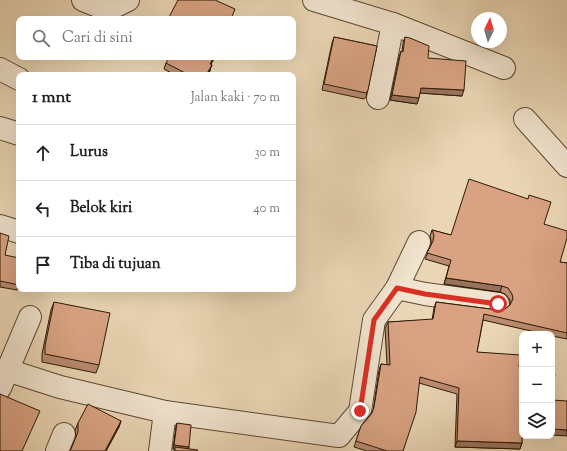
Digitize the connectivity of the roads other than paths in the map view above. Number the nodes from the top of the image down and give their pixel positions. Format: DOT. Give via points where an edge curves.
graph roads {
  1 [pos="83,0"];
  2 [pos="128,0"];
  3 [pos="314,0"];
  4 [pos="393,24"];
  5 [pos="504,68"];
  6 [pos="0,69"];
  7 [pos="16,77"];
  8 [pos="378,98"];
  9 [pos="525,119"];
  10 [pos="0,128"];
  11 [pos="16,133"];
  12 [pos="567,166"];
  13 [pos="0,226"];
  14 [pos="16,231"];
  15 [pos="419,242"];
  16 [pos="397,288"];
  17 [pos="498,304"];
  18 [pos="30,317"];
  19 [pos="4,379"];
  20 [pos="165,412"];
  21 [pos="160,451"];
  1 -- 2 [label="street" via="108,10"];
  3 -- 4 [label="street"];
  4 -- 5 [label="street"];
  4 -- 8 [label="street"];
  6 -- 7 [label="street"];
  9 -- 12 [label="street"];
  10 -- 11 [label="street"];
  13 -- 14 [label="street"];
  15 -- 16 [label="street"];
  16 -- 17 [label="street"];
  16 -- 20 [label="street" via="374,320 360,411 339,436"];
  18 -- 19 [label="street"];
  19 -- 20 [label="street" via="60,387"];
  20 -- 21 [label="street"];
}
